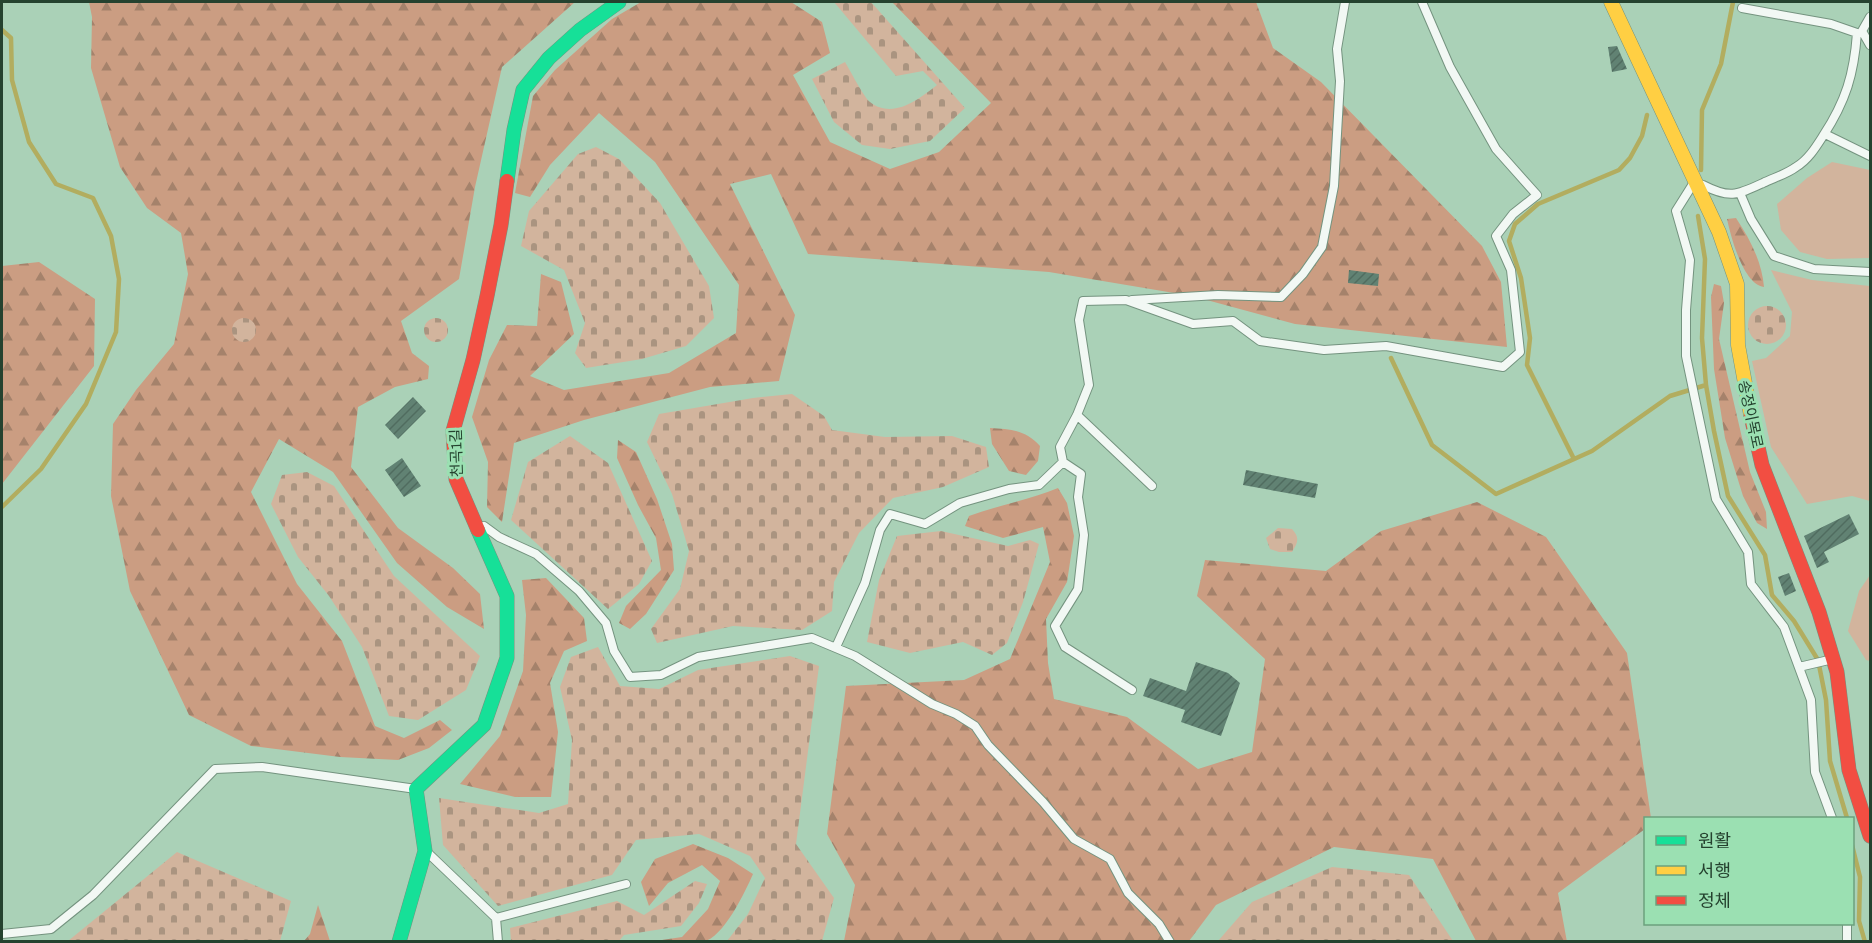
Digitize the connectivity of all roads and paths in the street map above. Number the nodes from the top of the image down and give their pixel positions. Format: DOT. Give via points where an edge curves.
graph roads {
  1 [pos="619,2"];
  2 [pos="1346,2"];
  3 [pos="1422,2"];
  4 [pos="1611,2"];
  5 [pos="1742,8"];
  6 [pos="1870,17"];
  7 [pos="1870,46"];
  8 [pos="1855,56"];
  9 [pos="1825,134"];
  10 [pos="1870,156"];
  11 [pos="1695,181"];
  12 [pos="1740,193"];
  13 [pos="1870,272"];
  14 [pos="1126,300"];
  15 [pos="1077,415"];
  16 [pos="1063,462"];
  17 [pos="1152,486"];
  18 [pos="471,518"];
  19 [pos="836,647"];
  20 [pos="1833,659"];
  21 [pos="1799,667"];
  22 [pos="1132,690"];
  23 [pos="416,789"];
  24 [pos="1831,817"];
  25 [pos="1870,836"];
  26 [pos="425,850"];
  27 [pos="626,884"];
  28 [pos="496,918"];
  29 [pos="1847,925"];
  30 [pos="2,934"];
  31 [pos="399,942"];
  32 [pos="498,942"];
  33 [pos="1170,942"];
  34 [pos="1847,942"];
  1 -- 18 [label="street, 천곡1길" via="549,58 523,90 487,296 453,431 456,479"];
  2 -- 14 [label="lane" via="1337,50 1340,81 1334,186 1322,247 1304,274 1281,297 1218,295"];
  3 -- 14 [label="lane" via="1450,67 1496,149 1537,195 1513,214 1496,237 1511,270 1520,352 1503,367 1386,346 1324,350 1260,341 1233,321 1193,324"];
  4 -- 11 [label="street, 송정이목로"];
  5 -- 8 [label="lane" via="1851,30 1857,33"];
  6 -- 7 [label="lane" via="1862,31"];
  7 -- 8 [label="lane"];
  8 -- 9 [label="lane" via="1839,111"];
  9 -- 10 [label="lane"];
  9 -- 12 [label="lane" via="1797,167"];
  11 -- 12 [label="lane" via="1719,194"];
  11 -- 20 [label="street, 송정이목로" via="1719,232 1737,285 1738,345 1762,465 1819,612"];
  11 -- 21 [label="lane" via="1676,211 1690,260 1686,356 1716,499 1748,552 1751,584 1784,627"];
  12 -- 13 [label="lane" via="1774,256 1814,269"];
  14 -- 15 [label="lane" via="1083,301 1078,320 1089,386"];
  15 -- 16 [label="lane" via="1060,447"];
  15 -- 17 [label="lane"];
  16 -- 19 [label="lane" via="1039,485 960,503 925,524 890,514 880,530 865,583"];
  16 -- 22 [label="lane" via="1081,474 1078,497 1084,535 1078,589 1055,626 1065,647"];
  18 -- 19 [label="lane" via="499,537 536,554 579,591 606,623 614,651 630,677 661,675 698,657 779,642 812,638"];
  18 -- 23 [label="street, 천곡1길" via="507,596 507,658 484,725"];
  19 -- 33 [label="lane" via="975,726 1074,839 1110,860 1128,893 1159,924"];
  20 -- 21 [label="lane"];
  20 -- 25 [label="street, 송정이목로" via="1849,770"];
  21 -- 24 [label="lane" via="1811,700 1815,772"];
  23 -- 26 [label="street"];
  23 -- 30 [label="lane" via="262,767 215,769 93,895 51,929"];
  26 -- 28 [label="lane"];
  26 -- 31 [label="street"];
  27 -- 28 [label="lane"];
  28 -- 32 [label="lane"];
  29 -- 34 [label="lane"];
}
